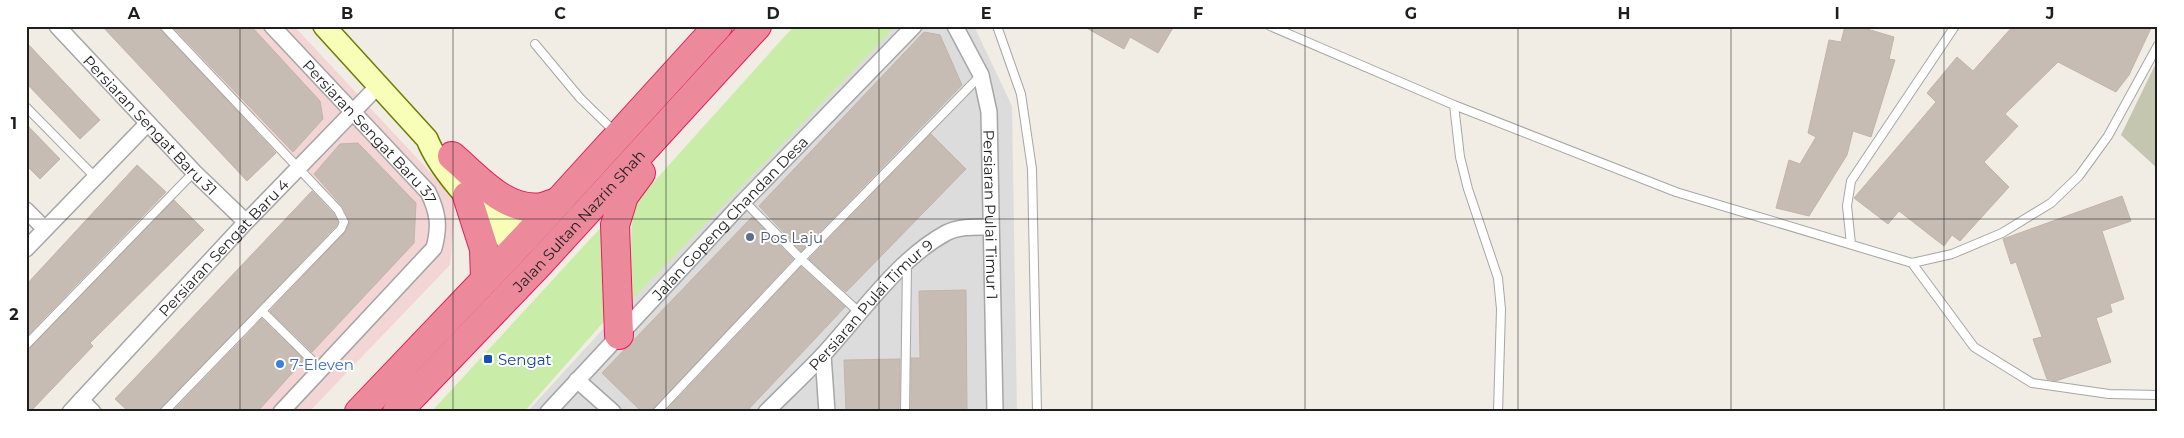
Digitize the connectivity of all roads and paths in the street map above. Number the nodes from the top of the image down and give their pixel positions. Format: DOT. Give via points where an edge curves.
graph roads {
  1 [pos="57,26"];
  2 [pos="164,26"];
  3 [pos="272,26"];
  4 [pos="324,26"];
  5 [pos="718,26"];
  6 [pos="757,26"];
  7 [pos="914,26"];
  8 [pos="955,26"];
  9 [pos="997,26"];
  10 [pos="1270,26"];
  11 [pos="1955,26"];
  12 [pos="535,44"];
  13 [pos="2158,44"];
  14 [pos="981,75"];
  15 [pos="378,86"];
  16 [pos="1454,105"];
  17 [pos="26,107"];
  18 [pos="354,111"];
  19 [pos="148,123"];
  20 [pos="668,124"];
  21 [pos="619,136"];
  22 [pos="428,139"];
  23 [pos="452,156"];
  24 [pos="298,168"];
  25 [pos="194,172"];
  26 [pos="95,177"];
  27 [pos="467,196"];
  28 [pos="559,201"];
  29 [pos="744,201"];
  30 [pos="26,210"];
  31 [pos="246,222"];
  32 [pos="991,227"];
  33 [pos="45,229"];
  34 [pos="1850,244"];
  35 [pos="523,245"];
  36 [pos="26,249"];
  37 [pos="801,259"];
  38 [pos="907,263"];
  39 [pos="1912,263"];
  40 [pos="485,279"];
  41 [pos="262,311"];
  42 [pos="860,313"];
  43 [pos="619,334"];
  44 [pos="26,345"];
  45 [pos="823,355"];
  46 [pos="321,369"];
  47 [pos="577,380"];
  48 [pos="2158,395"];
  49 [pos="81,400"];
  50 [pos="70,412"];
  51 [pos="93,412"];
  52 [pos="164,412"];
  53 [pos="281,412"];
  54 [pos="359,412"];
  55 [pos="391,412"];
  56 [pos="397,412"];
  57 [pos="548,412"];
  58 [pos="612,412"];
  59 [pos="656,412"];
  60 [pos="766,412"];
  61 [pos="827,412"];
  62 [pos="905,412"];
  63 [pos="995,412"];
  64 [pos="1037,412"];
  65 [pos="1498,412"];
  1 -- 19 [label="street, Persiaran Sengat Baru 31"];
  2 -- 24 [label="lane"];
  3 -- 18 [label="street, Persiaran Sengat Baru 37"];
  4 -- 15 [label="street"];
  5 -- 21 [label="highway, Jalan Sultan Nazrin Shah"];
  6 -- 20 [label="highway, Jalan Sultan Nazrin Shah"];
  7 -- 29 [label="street, Jalan Gopeng Chandan Desa"];
  8 -- 14 [label="street, Persiaran Pulai Timur 1"];
  9 -- 64 [label="lane" via="1021,94 1032,169"];
  10 -- 16 [label="lane"];
  11 -- 34 [label="lane" via="1851,181 1847,206"];
  12 -- 21 [label="lane" via="580,98"];
  13 -- 39 [label="lane" via="2108,136 2078,176 2051,203 2002,233 1952,254"];
  14 -- 32 [label="street, Persiaran Pulai Timur 1" via="989,112"];
  14 -- 37 [label="lane"];
  15 -- 18 [label="street, Persiaran Sengat Baru 4"];
  15 -- 22 [label="street"];
  16 -- 34 [label="lane" via="1676,192"];
  16 -- 65 [label="lane" via="1460,157 1468,189 1498,278 1501,309"];
  17 -- 26 [label="lane"];
  18 -- 24 [label="street, Persiaran Sengat Baru 4"];
  18 -- 46 [label="street, Persiaran Sengat Baru 37" via="428,192 437,210 438,231 434,248"];
  19 -- 25 [label="street, Persiaran Sengat Baru 31"];
  19 -- 26 [label="street"];
  20 -- 35 [label="highway" via="625,154 552,232"];
  20 -- 43 [label="highway" via="662,142 624,196 618,211 614,244"];
  20 -- 56 [label="highway, Jalan Sultan Nazrin Shah"];
  21 -- 28 [label="highway, Jalan Sultan Nazrin Shah"];
  22 -- 23 [label="street" via="442,144"];
  22 -- 27 [label="street" via="433,153"];
  23 -- 28 [label="highway" via="502,199 519,207 541,207"];
  23 -- 35 [label="street"];
  24 -- 31 [label="street, Persiaran Sengat Baru 4"];
  24 -- 41 [label="lane" via="338,210 344,222 341,229"];
  25 -- 31 [label="street, Persiaran Sengat Baru 31"];
  25 -- 44 [label="lane"];
  26 -- 33 [label="street"];
  27 -- 35 [label="street"];
  27 -- 40 [label="highway" via="484,249"];
  28 -- 35 [label="highway, Jalan Sultan Nazrin Shah"];
  29 -- 37 [label="lane"];
  29 -- 43 [label="street, Jalan Gopeng Chandan Desa"];
  30 -- 33 [label="street"];
  31 -- 49 [label="street, Persiaran Sengat Baru 4"];
  32 -- 38 [label="street, Persiaran Pulai Timur 9" via="947,232"];
  32 -- 63 [label="street, Persiaran Pulai Timur 1"];
  33 -- 36 [label="street"];
  34 -- 39 [label="lane"];
  35 -- 40 [label="highway, Jalan Sultan Nazrin Shah"];
  35 -- 55 [label="highway" via="510,275 408,387"];
  37 -- 42 [label="lane"];
  37 -- 59 [label="lane"];
  38 -- 42 [label="street, Persiaran Pulai Timur 9"];
  38 -- 62 [label="lane"];
  39 -- 48 [label="lane" via="1974,347 2032,383 2109,394"];
  40 -- 54 [label="highway, Jalan Sultan Nazrin Shah"];
  41 -- 46 [label="lane"];
  41 -- 52 [label="lane"];
  42 -- 45 [label="street, Persiaran Pulai Timur 9"];
  43 -- 47 [label="street, Jalan Gopeng Chandan Desa"];
  45 -- 60 [label="street, Persiaran Pulai Timur 9"];
  45 -- 61 [label="street"];
  46 -- 53 [label="street"];
  47 -- 57 [label="street, Jalan Gopeng Chandan Desa"];
  47 -- 58 [label="street"];
  49 -- 50 [label="street, Persiaran Sengat Baru 4"];
  49 -- 51 [label="street"];
}
